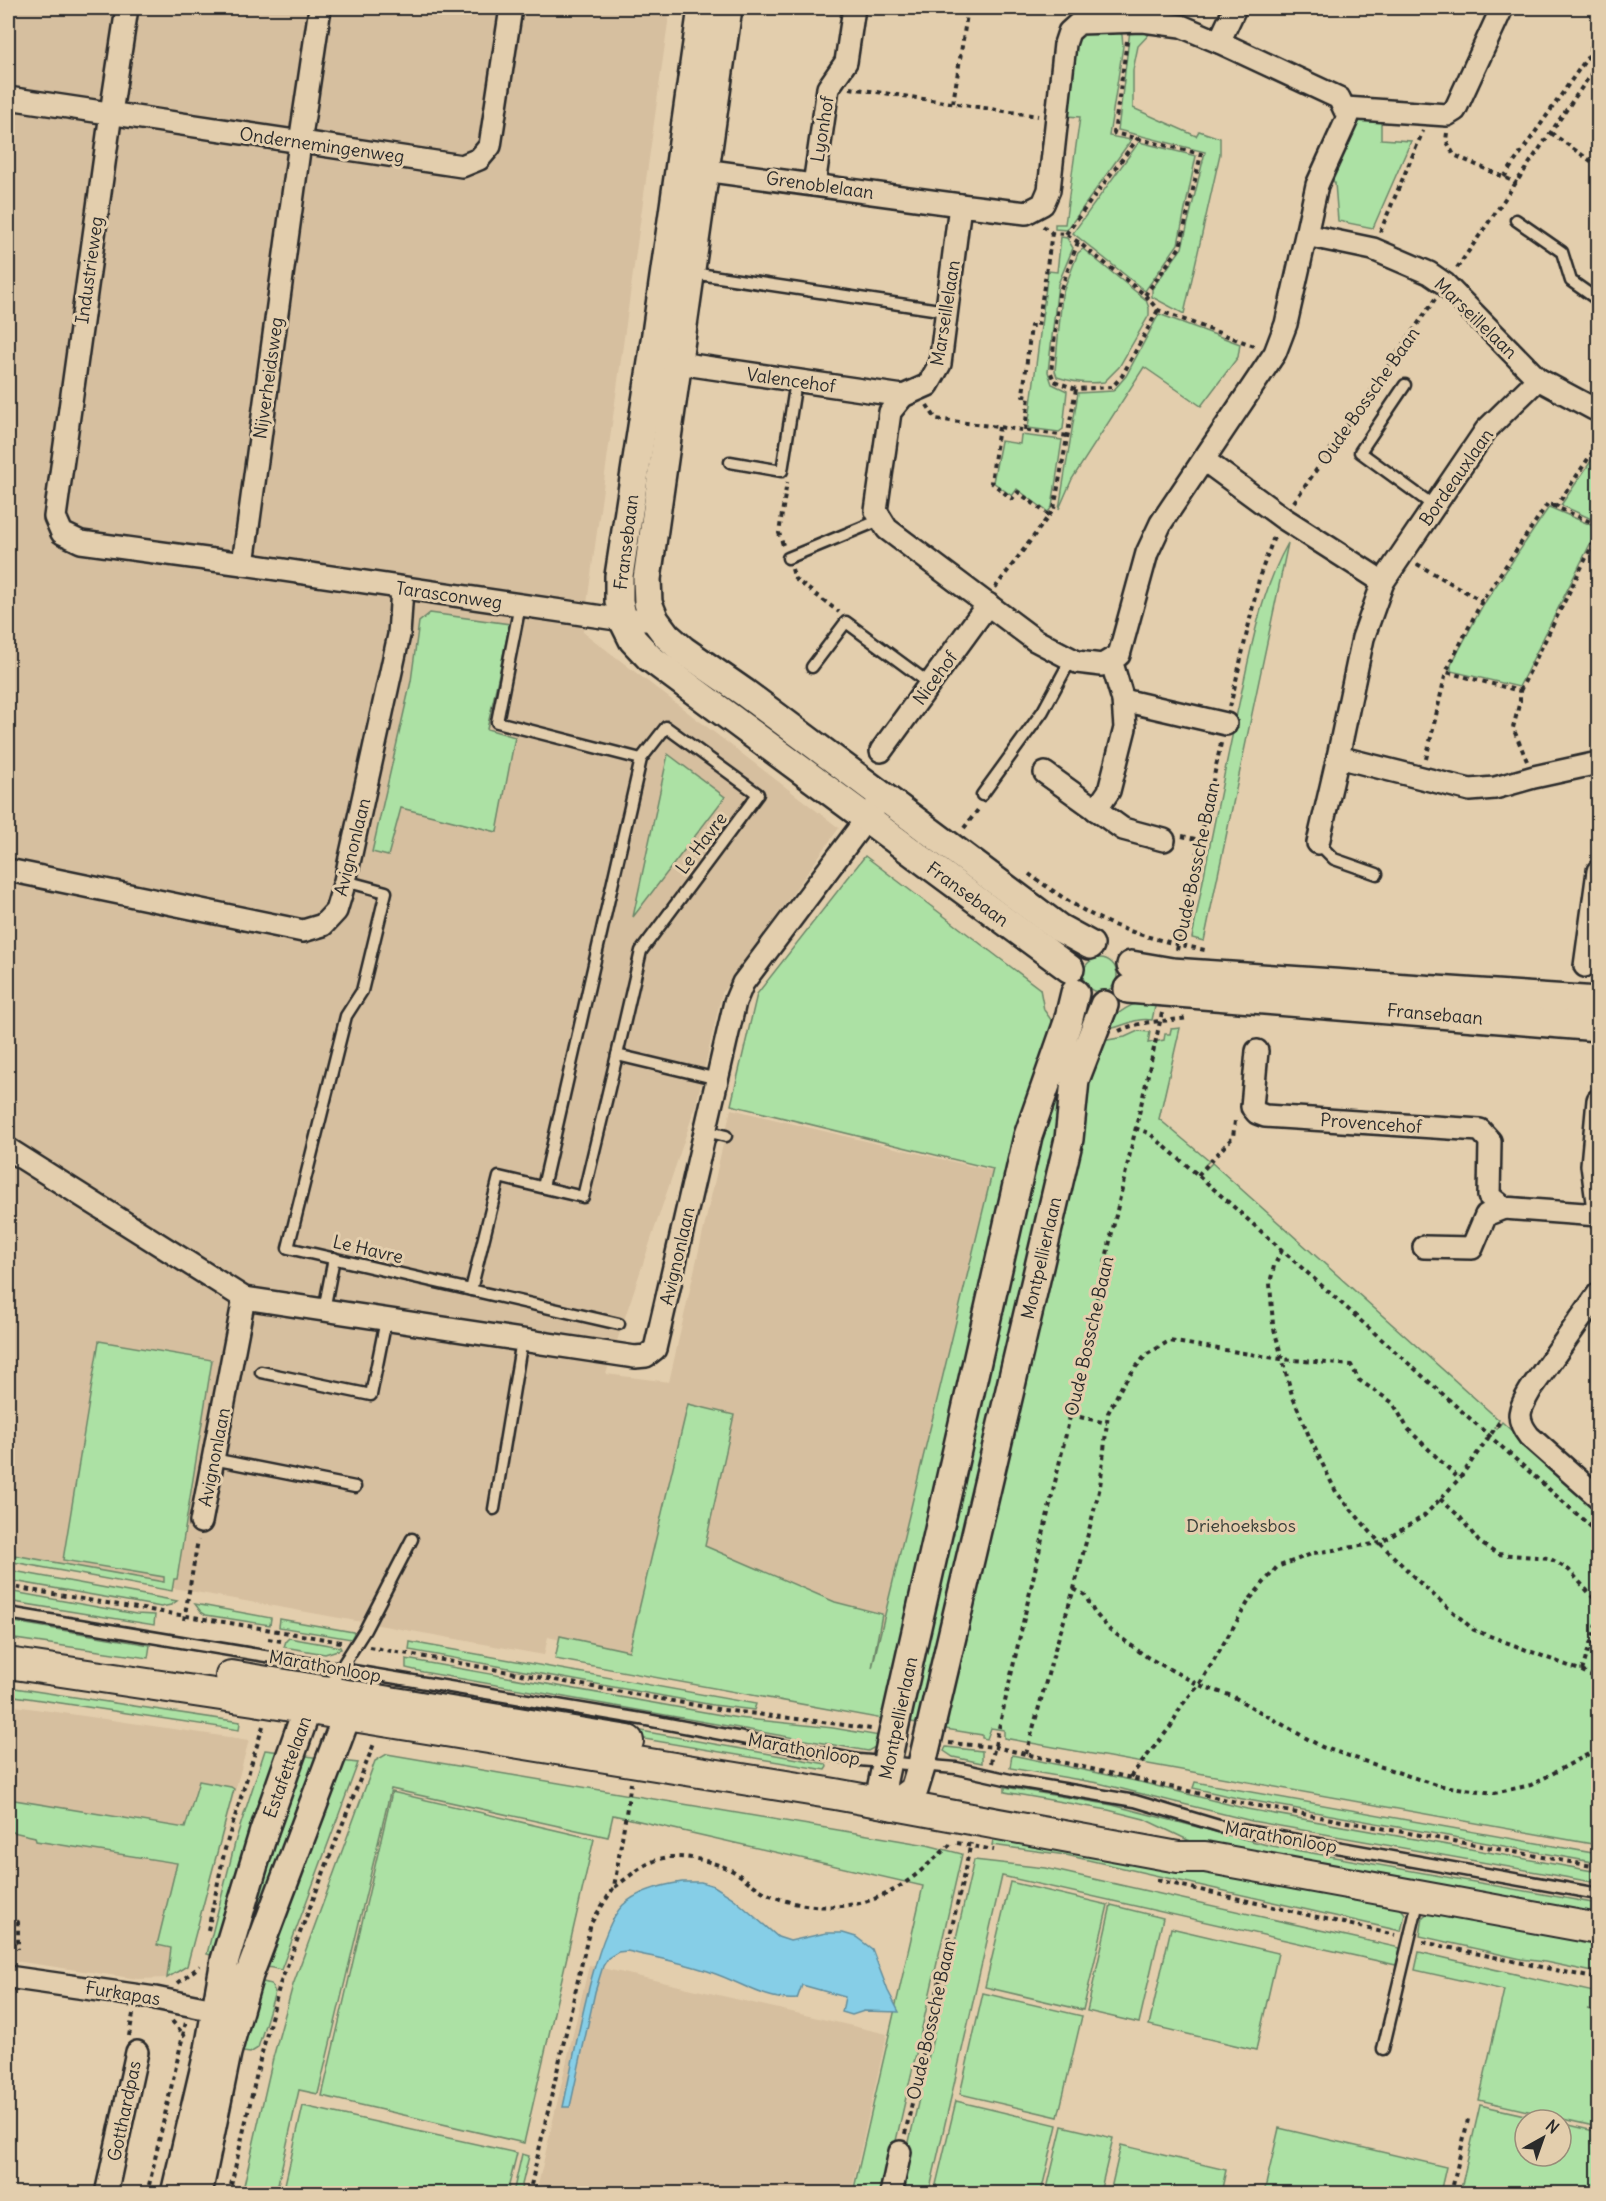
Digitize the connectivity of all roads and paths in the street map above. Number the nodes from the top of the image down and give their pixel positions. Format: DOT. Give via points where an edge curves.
graph roads {
  1 [pos="128,8"];
  2 [pos="320,8"];
  3 [pos="511,8"];
  4 [pos="702,8"];
  5 [pos="728,8"];
  6 [pos="854,8"];
  7 [pos="968,8"];
  8 [pos="1235,8"];
  9 [pos="1502,8"];
  10 [pos="1598,8"];
  11 [pos="1138,17"];
  12 [pos="1219,42"];
  13 [pos="1599,64"];
  14 [pos="830,85"];
  15 [pos="8,98"];
  16 [pos="954,103"];
  17 [pos="1345,108"];
  18 [pos="111,113"];
  19 [pos="1439,115"];
  20 [pos="1057,119"];
  21 [pos="1551,134"];
  22 [pos="1138,138"];
  23 [pos="300,143"];
  24 [pos="1599,166"];
  25 [pos="693,168"];
  26 [pos="1504,177"];
  27 [pos="1517,183"];
  28 [pos="814,185"];
  29 [pos="960,205"];
  30 [pos="1026,213"];
  31 [pos="1516,220"];
  32 [pos="1052,233"];
  33 [pos="1066,234"];
  34 [pos="1306,235"];
  35 [pos="1078,242"];
  36 [pos="1373,249"];
  37 [pos="691,273"];
  38 [pos="1445,284"];
  39 [pos="1145,295"];
  40 [pos="1599,300"];
  41 [pos="1158,310"];
  42 [pos="946,311"];
  43 [pos="1275,353"];
  44 [pos="678,363"];
  45 [pos="1538,379"];
  46 [pos="796,381"];
  47 [pos="1405,385"];
  48 [pos="1076,389"];
  49 [pos="910,394"];
  50 [pos="1599,402"];
  51 [pos="999,427"];
  52 [pos="1024,430"];
  53 [pos="1068,436"];
  54 [pos="1599,444"];
  55 [pos="1204,460"];
  56 [pos="730,462"];
  57 [pos="782,471"];
  58 [pos="1434,506"];
  59 [pos="1556,507"];
  60 [pos="1050,516"];
  61 [pos="1283,518"];
  62 [pos="880,520"];
  63 [pos="1599,525"];
  64 [pos="1599,534"];
  65 [pos="1401,555"];
  66 [pos="788,558"];
  67 [pos="243,564"];
  68 [pos="1383,582"];
  69 [pos="402,588"];
  70 [pos="1482,601"];
  71 [pos="987,603"];
  72 [pos="520,605"];
  73 [pos="623,620"];
  74 [pos="655,620"];
  75 [pos="846,622"];
  76 [pos="1071,659"];
  77 [pos="1111,660"];
  78 [pos="812,667"];
  79 [pos="1446,672"];
  80 [pos="930,684"];
  81 [pos="1520,691"];
  82 [pos="1123,700"];
  83 [pos="1226,724"];
  84 [pos="881,751"];
  85 [pos="1338,757"];
  86 [pos="641,759"];
  87 [pos="1599,763"];
  88 [pos="1045,773"];
  89 [pos="1534,777"];
  90 [pos="1421,778"];
  91 [pos="982,795"];
  92 [pos="875,808"];
  93 [pos="1096,810"];
  94 [pos="958,824"];
  95 [pos="964,828"];
  96 [pos="973,835"];
  97 [pos="1164,840"];
  98 [pos="1318,843"];
  99 [pos="1020,868"];
  100 [pos="8,870"];
  101 [pos="1599,871"];
  102 [pos="1377,874"];
  103 [pos="345,880"];
  104 [pos="1090,945"];
  105 [pos="1178,945"];
  106 [pos="1585,966"];
  107 [pos="1129,977"];
  108 [pos="1072,981"];
  109 [pos="1169,982"];
  110 [pos="1599,1001"];
  111 [pos="1104,1005"];
  112 [pos="1599,1027"];
  113 [pos="1257,1051"];
  114 [pos="617,1055"];
  115 [pos="718,1079"];
  116 [pos="1599,1100"];
  117 [pos="1252,1107"];
  118 [pos="1136,1128"];
  119 [pos="8,1149"];
  120 [pos="1198,1174"];
  121 [pos="543,1187"];
  122 [pos="1493,1206"];
  123 [pos="1599,1209"];
  124 [pos="1599,1215"];
  125 [pos="1424,1247"];
  126 [pos="1282,1250"];
  127 [pos="334,1258"];
  128 [pos="471,1290"];
  129 [pos="1599,1294"];
  130 [pos="244,1298"];
  131 [pos="324,1310"];
  132 [pos="386,1320"];
  133 [pos="619,1324"];
  134 [pos="522,1340"];
  135 [pos="1281,1359"];
  136 [pos="261,1372"];
  137 [pos="1071,1415"];
  138 [pos="1107,1423"];
  139 [pos="1491,1436"];
  140 [pos="213,1459"];
  141 [pos="1459,1479"];
  142 [pos="355,1487"];
  143 [pos="1599,1497"];
  144 [pos="1440,1499"];
  145 [pos="494,1509"];
  146 [pos="201,1522"];
  147 [pos="1599,1533"];
  148 [pos="412,1539"];
  149 [pos="1380,1544"];
  150 [pos="8,1586"];
  151 [pos="1074,1589"];
  152 [pos="1599,1603"];
  153 [pos="8,1613"];
  154 [pos="184,1617"];
  155 [pos="1599,1618"];
  156 [pos="283,1632"];
  157 [pos="268,1639"];
  158 [pos="281,1641"];
  159 [pos="8,1643"];
  160 [pos="356,1644"];
  161 [pos="403,1653"];
  162 [pos="279,1658"];
  163 [pos="8,1663"];
  164 [pos="1582,1671"];
  165 [pos="395,1678"];
  166 [pos="1599,1679"];
  167 [pos="1199,1685"];
  168 [pos="325,1689"];
  169 [pos="271,1703"];
  170 [pos="346,1715"];
  171 [pos="773,1716"];
  172 [pos="381,1722"];
  173 [pos="994,1747"];
  174 [pos="1599,1749"];
  175 [pos="1026,1754"];
  176 [pos="1130,1776"];
  177 [pos="631,1781"];
  178 [pos="900,1781"];
  179 [pos="953,1842"];
  180 [pos="1004,1852"];
  181 [pos="1599,1867"];
  182 [pos="1151,1879"];
  183 [pos="614,1887"];
  184 [pos="1599,1894"];
  185 [pos="1419,1897"];
  186 [pos="8,1920"];
  187 [pos="1599,1929"];
  188 [pos="207,1934"];
  189 [pos="1410,1939"];
  190 [pos="18,1948"];
  191 [pos="203,1955"];
  192 [pos="8,1977"];
  193 [pos="1599,1979"];
  194 [pos="136,1995"];
  195 [pos="215,2010"];
  196 [pos="1383,2049"];
  197 [pos="137,2052"];
  198 [pos="1468,2115"];
  199 [pos="900,2152"];
  200 [pos="106,2193"];
  201 [pos="147,2193"];
  202 [pos="175,2193"];
  203 [pos="198,2193"];
  204 [pos="229,2193"];
  205 [pos="529,2193"];
  206 [pos="891,2193"];
  207 [pos="1450,2193"];
  1 -- 18 [label="street, Industrieweg"];
  2 -- 23 [label="street, Nijverheidsweg"];
  3 -- 23 [label="street, Ondernemingenweg" via="490,146 479,159 462,166"];
  4 -- 25 [label="street, Fransebaan"];
  5 -- 25 [label="street, Fransebaan"];
  6 -- 14 [label="street, Lyonhof" via="846,63"];
  7 -- 16 [label="path"];
  8 -- 12 [label="street"];
  9 -- 19 [label="street" via="1455,110"];
  10 -- 26 [label="path" via="1589,55"];
  11 -- 12 [label="street" via="1181,26"];
  11 -- 20 [label="street" via="1079,23 1069,32"];
  11 -- 22 [label="path" via="1127,40 1114,133"];
  12 -- 17 [label="street" via="1339,98"];
  13 -- 21 [label="path, Oude Bossche Baan"];
  14 -- 16 [label="path"];
  14 -- 28 [label="street, Lyonhof"];
  15 -- 18 [label="street, Ondernemingenweg"];
  16 -- 20 [label="path"];
  17 -- 19 [label="street"];
  17 -- 34 [label="street" via="1348,117 1317,185"];
  18 -- 23 [label="street, Ondernemingenweg"];
  18 -- 67 [label="street, Industrieweg" via="56,517 62,532 81,542"];
  19 -- 26 [label="path" via="1454,155"];
  19 -- 36 [label="path"];
  20 -- 30 [label="street" via="1049,190 1043,204"];
  21 -- 24 [label="path"];
  21 -- 27 [label="path, Oude Bossche Baan"];
  22 -- 33 [label="path"];
  22 -- 39 [label="path" via="1201,154 1180,247"];
  23 -- 67 [label="street, Nijverheidsweg"];
  25 -- 28 [label="street, Grenoblelaan"];
  25 -- 37 [label="street, Fransebaan"];
  25 -- 73 [label="street, Fransebaan" via="620,576"];
  26 -- 27 [label="path"];
  27 -- 38 [label="path, Oude Bossche Baan"];
  28 -- 29 [label="street, Grenoblelaan"];
  29 -- 30 [label="street"];
  29 -- 42 [label="street, Marseillelaan"];
  30 -- 32 [label="path"];
  31 -- 40 [label="lane" via="1563,252 1571,281"];
  32 -- 33 [label="path"];
  32 -- 52 [label="path" via="1038,326 1031,326 1023,395 1029,396"];
  33 -- 35 [label="path"];
  34 -- 36 [label="street, Marseillelaan"];
  34 -- 43 [label="street" via="1286,324"];
  35 -- 39 [label="path"];
  35 -- 48 [label="path" via="1059,294 1052,373 1054,381"];
  36 -- 38 [label="street, Marseillelaan"];
  37 -- 42 [label="lane"];
  37 -- 44 [label="street, Fransebaan"];
  38 -- 45 [label="street, Marseillelaan"];
  38 -- 61 [label="path, Oude Bossche Baan"];
  39 -- 41 [label="path"];
  41 -- 43 [label="path"];
  41 -- 48 [label="path" via="1112,387"];
  42 -- 49 [label="street, Marseillelaan" via="940,364 928,385"];
  43 -- 55 [label="street"];
  44 -- 46 [label="street, Valencehof"];
  44 -- 74 [label="street, Fransebaan" via="647,579 648,603"];
  45 -- 50 [label="street" via="1594,409"];
  45 -- 58 [label="street, Bordeauxlaan" via="1486,430"];
  46 -- 49 [label="street, Valencehof"];
  46 -- 57 [label="lane"];
  47 -- 58 [label="lane" via="1359,452"];
  48 -- 53 [label="path"];
  49 -- 51 [label="path" via="936,419"];
  49 -- 62 [label="street, Marseillelaan" via="890,412 876,510"];
  51 -- 52 [label="path"];
  51 -- 60 [label="path" via="991,482 1012,499 1017,492"];
  52 -- 53 [label="path"];
  53 -- 60 [label="path"];
  54 -- 59 [label="path"];
  55 -- 61 [label="street"];
  55 -- 77 [label="street" via="1161,523 1148,553 1119,655"];
  56 -- 57 [label="lane"];
  57 -- 66 [label="path" via="787,482 779,533"];
  58 -- 65 [label="street, Bordeauxlaan"];
  59 -- 63 [label="path"];
  59 -- 70 [label="path" via="1548,503"];
  60 -- 71 [label="path"];
  61 -- 68 [label="street"];
  61 -- 83 [label="path, Oude Bossche Baan" via="1260,575"];
  62 -- 66 [label="lane"];
  62 -- 71 [label="street"];
  64 -- 81 [label="path"];
  65 -- 68 [label="street, Bordeauxlaan"];
  65 -- 70 [label="path"];
  66 -- 75 [label="path" via="795,579 841,613"];
  67 -- 69 [label="street, Tarasconweg"];
  68 -- 85 [label="street, Bordeauxlaan" via="1364,638"];
  69 -- 72 [label="street, Tarasconweg"];
  69 -- 103 [label="street, Avignonlaan" via="399,634"];
  70 -- 79 [label="path"];
  71 -- 76 [label="street" via="1035,640"];
  71 -- 80 [label="street, Nicehof"];
  72 -- 73 [label="street, Tarasconweg"];
  72 -- 86 [label="lane" via="497,722"];
  73 -- 74 [label="street, Tarasconweg"];
  73 -- 92 [label="street, Fransebaan" via="633,640 650,658"];
  74 -- 92 [label="street, Fransebaan" via="683,650 745,693"];
  75 -- 78 [label="lane"];
  75 -- 80 [label="lane"];
  76 -- 77 [label="street" via="1102,665"];
  76 -- 91 [label="lane" via="1043,711"];
  77 -- 82 [label="street"];
  79 -- 81 [label="path"];
  79 -- 90 [label="path"];
  80 -- 84 [label="street, Nicehof"];
  81 -- 89 [label="path" via="1513,728"];
  82 -- 83 [label="street"];
  82 -- 93 [label="street" via="1125,728 1109,791"];
  83 -- 105 [label="path, Oude Bossche Baan"];
  85 -- 90 [label="street"];
  85 -- 98 [label="street, Bordeauxlaan"];
  86 -- 114 [label="lane, Le Havre" via="666,727 758,794 641,951"];
  86 -- 121 [label="lane, Le Havre"];
  87 -- 89 [label="street"];
  88 -- 93 [label="street"];
  89 -- 90 [label="street" via="1495,788 1470,790"];
  91 -- 95 [label="path" via="982,804"];
  92 -- 104 [label="street, Fransebaan"];
  92 -- 108 [label="street, Fransebaan"];
  92 -- 115 [label="street, Avignonlaan" via="743,983"];
  93 -- 97 [label="street" via="1123,829"];
  94 -- 95 [label="path"];
  95 -- 96 [label="path"];
  98 -- 102 [label="lane, Bordeauxlaan" via="1334,859"];
  99 -- 105 [label="path" via="1114,925"];
  100 -- 103 [label="street, Avignonlaan" via="303,931 323,925 336,911"];
  101 -- 106 [label="street"];
  103 -- 127 [label="lane, Le Havre" via="386,892 362,991 346,1016 334,1059 288,1248"];
  104 -- 107 [label="street" via="1110,944 1119,949"];
  104 -- 108 [label="street" via="1076,954"];
  105 -- 109 [label="path, Oude Bossche Baan"];
  107 -- 109 [label="street, Fransebaan"];
  107 -- 111 [label="street" via="1122,997"];
  108 -- 111 [label="street" via="1083,1000"];
  108 -- 178 [label="street, Montpellierlaan" via="1068,1022 1028,1136"];
  109 -- 110 [label="street, Fransebaan"];
  109 -- 112 [label="street, Fransebaan"];
  109 -- 118 [label="path, Oude Bossche Baan"];
  111 -- 178 [label="street, Montpellierlaan" via="1075,1080 1069,1139"];
  113 -- 117 [label="street"];
  114 -- 115 [label="lane"];
  114 -- 121 [label="lane, Le Havre" via="583,1197"];
  115 -- 134 [label="street, Avignonlaan" via="716,1134 655,1349 646,1356 635,1357"];
  116 -- 123 [label="street" via="1592,1165"];
  117 -- 120 [label="path" via="1235,1121 1233,1137"];
  117 -- 122 [label="street, Provencehof" via="1265,1116 1480,1130 1490,1141"];
  118 -- 120 [label="path" via="1149,1133"];
  118 -- 137 [label="path, Oude Bossche Baan"];
  119 -- 130 [label="street, Avignonlaan"];
  120 -- 126 [label="path"];
  121 -- 128 [label="lane, Le Havre" via="499,1177"];
  122 -- 124 [label="street"];
  122 -- 125 [label="street, Provencehof" via="1472,1248"];
  126 -- 135 [label="path" via="1270,1283 1273,1325"];
  126 -- 139 [label="path"];
  127 -- 128 [label="lane, Le Havre"];
  127 -- 131 [label="lane"];
  128 -- 133 [label="lane"];
  129 -- 143 [label="street" via="1531,1389 1519,1417 1529,1436"];
  130 -- 131 [label="street, Avignonlaan"];
  130 -- 140 [label="street, Avignonlaan"];
  131 -- 132 [label="street, Avignonlaan"];
  132 -- 134 [label="street, Avignonlaan"];
  132 -- 136 [label="lane" via="371,1395"];
  134 -- 145 [label="lane"];
  135 -- 138 [label="path" via="1168,1341 1146,1355 1136,1367 1116,1397"];
  135 -- 141 [label="path" via="1351,1365 1359,1380 1393,1403 1408,1430"];
  135 -- 149 [label="path" via="1292,1395 1336,1492"];
  137 -- 138 [label="path"];
  137 -- 173 [label="path, Oude Bossche Baan"];
  138 -- 151 [label="path" via="1100,1487"];
  139 -- 141 [label="path"];
  139 -- 147 [label="path"];
  140 -- 142 [label="lane"];
  140 -- 146 [label="street, Avignonlaan"];
  141 -- 144 [label="path"];
  144 -- 149 [label="path" via="1424,1516"];
  144 -- 152 [label="path" via="1479,1542 1497,1554 1549,1558 1569,1570"];
  146 -- 154 [label="path, Avignonlaan"];
  148 -- 160 [label="lane"];
  149 -- 164 [label="path" via="1474,1630"];
  149 -- 167 [label="path" via="1314,1553 1277,1567 1250,1599"];
  150 -- 154 [label="path, Marathonloop"];
  151 -- 167 [label="path" via="1085,1595 1109,1629 1147,1657"];
  151 -- 175 [label="path"];
  153 -- 162 [label="lane, Marathonloop"];
  154 -- 156 [label="path, Marathonloop"];
  155 -- 164 [label="path"];
  156 -- 158 [label="path"];
  156 -- 160 [label="path, Marathonloop"];
  157 -- 158 [label="path"];
  158 -- 162 [label="path"];
  159 -- 168 [label="main road, Marathonloop"];
  160 -- 161 [label="path, Marathonloop"];
  160 -- 168 [label="lane"];
  161 -- 165 [label="path"];
  161 -- 171 [label="path, Marathonloop"];
  162 -- 168 [label="lane, Marathonloop"];
  163 -- 169 [label="main road, Marathonloop"];
  164 -- 166 [label="path"];
  165 -- 168 [label="lane, Marathonloop"];
  165 -- 178 [label="lane, Marathonloop" via="859,1760"];
  167 -- 174 [label="path" via="1232,1696 1322,1747 1436,1785 1494,1793 1531,1785"];
  167 -- 176 [label="path"];
  168 -- 169 [label="main road, Marathonloop"];
  168 -- 170 [label="main road, Marathonloop"];
  168 -- 178 [label="main road, Marathonloop"];
  168 -- 195 [label="street, Estafettelaan" via="258,1853 225,1960"];
  169 -- 188 [label="path, Estafettelaan" via="225,1849"];
  170 -- 172 [label="main road, Marathonloop"];
  170 -- 195 [label="street, Estafettelaan" via="252,1966"];
  172 -- 178 [label="main road, Marathonloop" via="835,1794"];
  172 -- 204 [label="path" via="280,1984"];
  173 -- 175 [label="path, Marathonloop"];
  175 -- 176 [label="path, Marathonloop"];
  176 -- 181 [label="path, Marathonloop" via="1236,1802"];
  177 -- 183 [label="path"];
  178 -- 184 [label="lane, Marathonloop" via="956,1768 1135,1800 1219,1826"];
  178 -- 185 [label="main road, Marathonloop" via="1178,1857 1205,1857"];
  179 -- 183 [label="path" via="888,1893 847,1906 799,1904 768,1894 733,1871 704,1860 669,1857 642,1866"];
  180 -- 199 [label="path, Oude Bossche Baan" via="970,1847"];
  182 -- 189 [label="path"];
  183 -- 205 [label="path" via="591,1923"];
  185 -- 187 [label="main road, Marathonloop"];
  185 -- 189 [label="lane"];
  186 -- 190 [label="path" via="18,1922"];
  189 -- 193 [label="path"];
  189 -- 196 [label="lane"];
  191 -- 195 [label="path"];
  192 -- 194 [label="street, Furkapas"];
  194 -- 195 [label="street, Furkapas"];
  194 -- 197 [label="path, Gotthardpas" via="128,2042"];
  195 -- 201 [label="path"];
  195 -- 202 [label="street, Estafettelaan"];
  195 -- 203 [label="street, Estafettelaan" via="227,2053"];
  197 -- 200 [label="street, Gotthardpas"];
  198 -- 207 [label="path"];
  199 -- 206 [label="street"];
}
